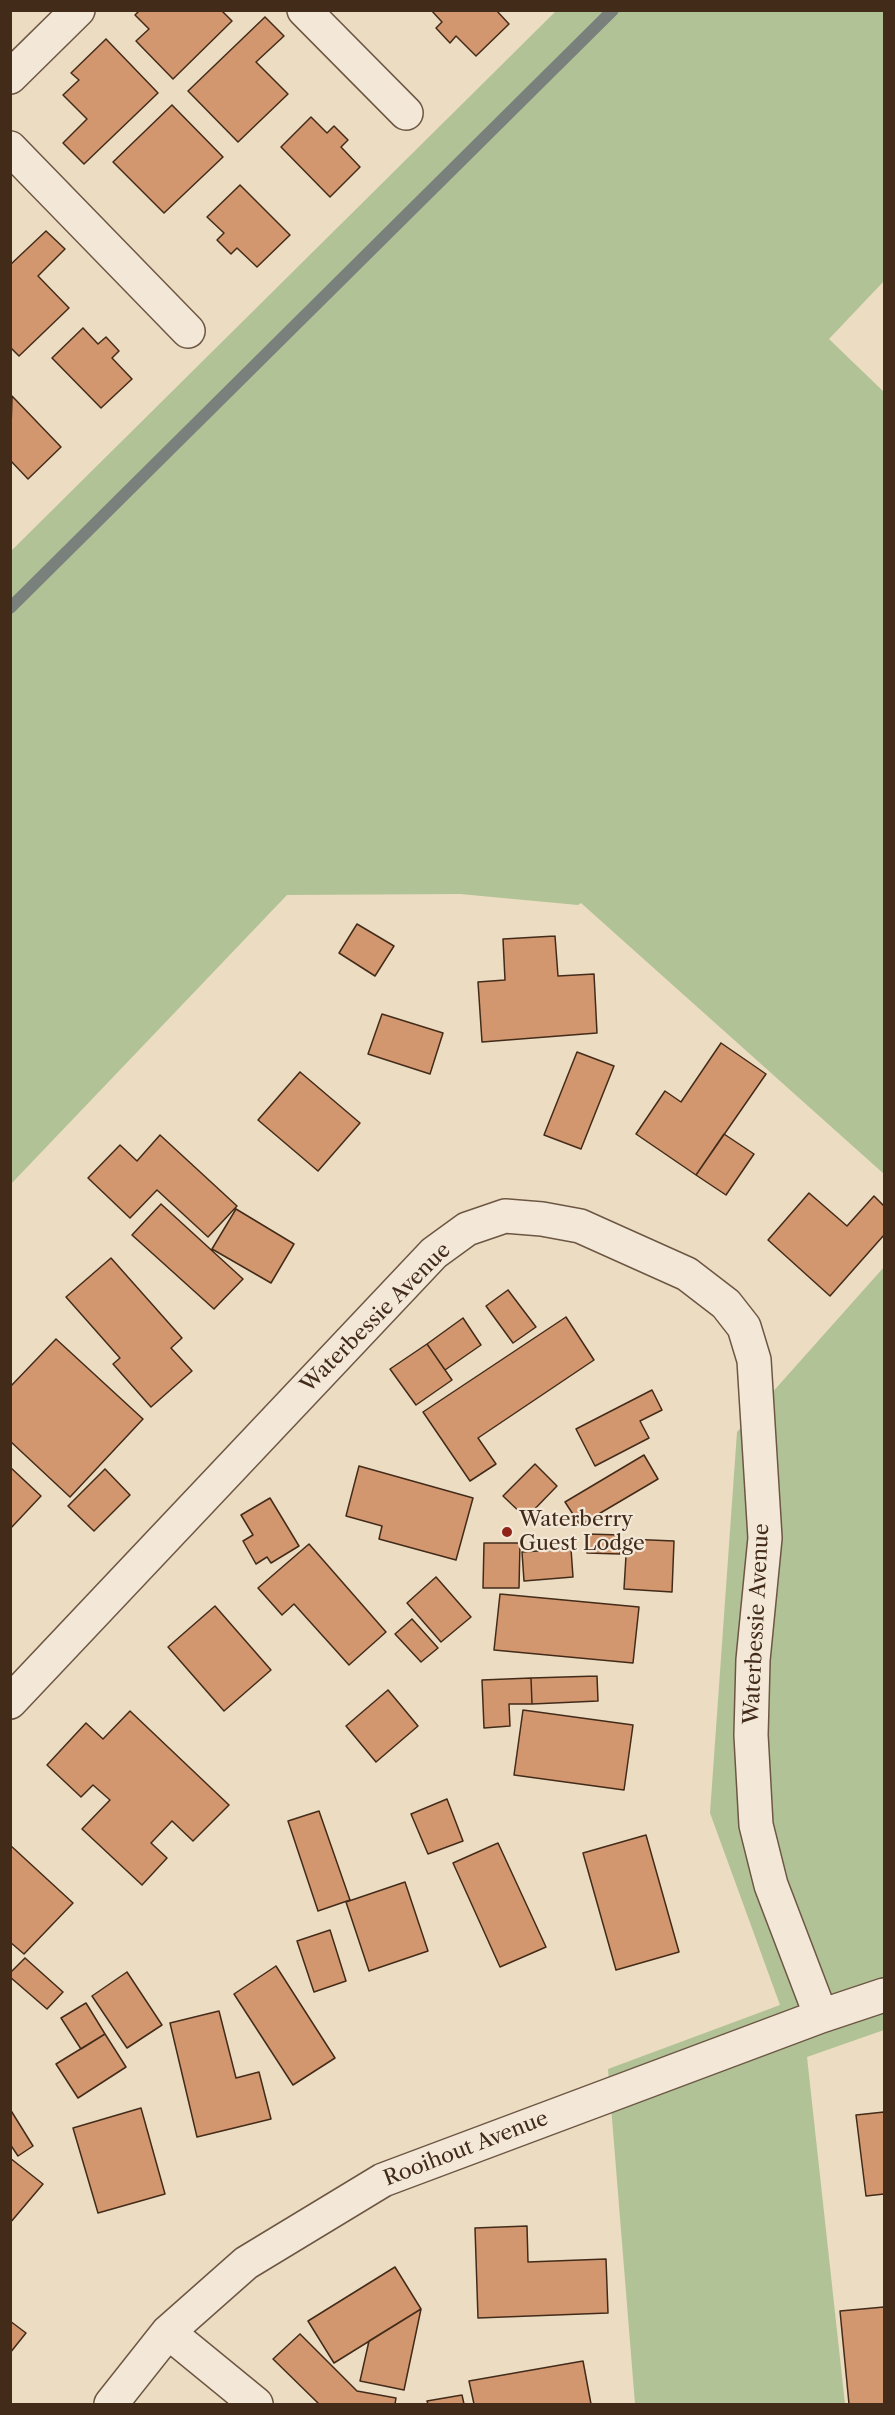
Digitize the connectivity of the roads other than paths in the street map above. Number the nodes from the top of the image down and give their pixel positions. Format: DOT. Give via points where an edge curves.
graph roads {
  1 [pos="78,10"];
  2 [pos="304,10"];
  3 [pos="10,76"];
  4 [pos="406,113"];
  5 [pos="10,148"];
  6 [pos="188,330"];
  7 [pos="10,1702"];
  8 [pos="885,1995"];
  9 [pos="821,2016"];
  10 [pos="168,2332"];
  11 [pos="111,2404"];
  12 [pos="256,2404"];
  1 -- 3 [label="street"];
  2 -- 4 [label="street"];
  5 -- 6 [label="street"];
  7 -- 9 [label="street, Waterbessie Avenue" via="435,1253 467,1229 505,1216 580,1226 687,1274 726,1304 744,1327 754,1360 765,1538 753,1660 751,1735 756,1825 771,1884"];
  8 -- 9 [label="street, Rooihout Avenue"];
  9 -- 10 [label="street, Rooihout Avenue" via="383,2180 246,2263"];
  10 -- 11 [label="street, Rooihout Avenue"];
  10 -- 12 [label="street"];
}
